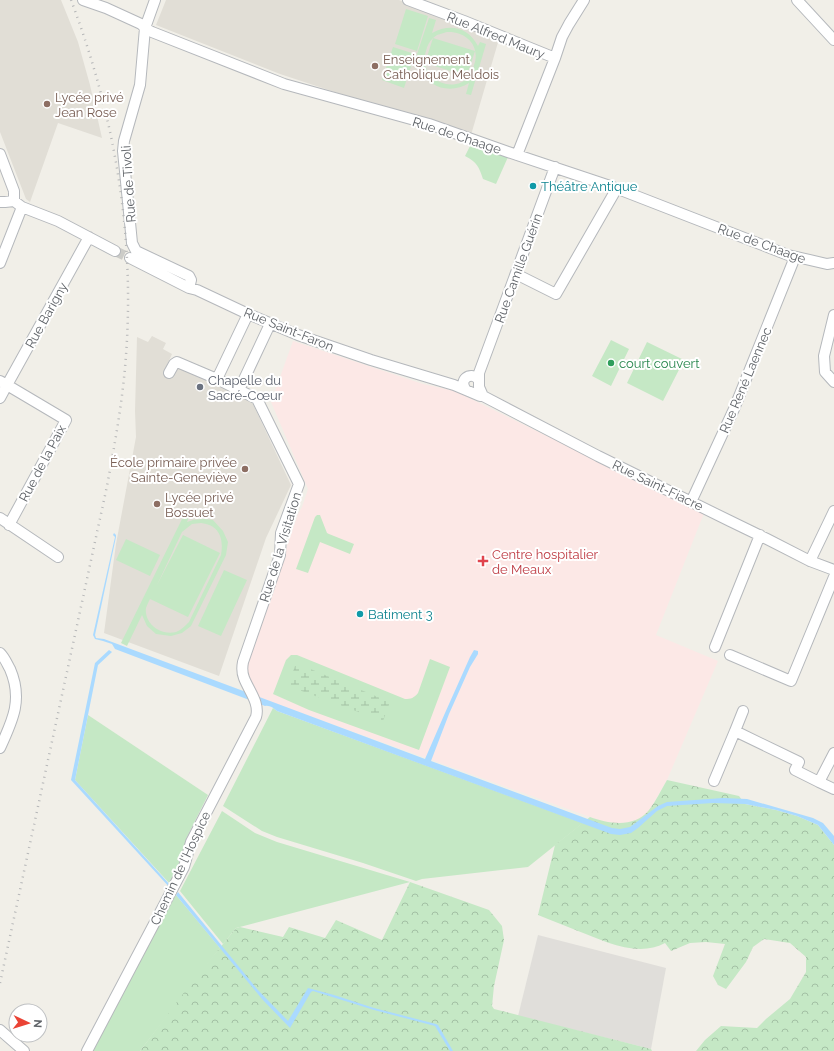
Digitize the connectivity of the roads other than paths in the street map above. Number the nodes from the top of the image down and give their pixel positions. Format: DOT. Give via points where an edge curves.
graph roads {
  1 [pos="83,0"];
  2 [pos="155,0"];
  3 [pos="408,0"];
  4 [pos="584,0"];
  5 [pos="797,0"];
  6 [pos="145,28"];
  7 [pos="834,40"];
  8 [pos="555,58"];
  9 [pos="0,154"];
  10 [pos="517,155"];
  11 [pos="555,167"];
  12 [pos="617,188"];
  13 [pos="0,202"];
  14 [pos="18,204"];
  15 [pos="89,237"];
  16 [pos="115,251"];
  17 [pos="795,257"];
  18 [pos="130,258"];
  19 [pos="0,263"];
  20 [pos="834,263"];
  21 [pos="516,274"];
  22 [pos="189,288"];
  23 [pos="248,314"];
  24 [pos="834,315"];
  25 [pos="270,324"];
  26 [pos="169,373"];
  27 [pos="217,379"];
  28 [pos="834,382"];
  29 [pos="4,383"];
  30 [pos="473,386"];
  31 [pos="239,390"];
  32 [pos="0,398"];
  33 [pos="691,502"];
  34 [pos="834,512"];
  35 [pos="0,518"];
  36 [pos="10,525"];
  37 [pos="760,536"];
  38 [pos="58,557"];
  39 [pos="810,561"];
  40 [pos="834,570"];
  41 [pos="834,577"];
  42 [pos="715,647"];
  43 [pos="0,653"];
  44 [pos="730,656"];
  45 [pos="256,706"];
  46 [pos="743,711"];
  47 [pos="735,731"];
  48 [pos="0,748"];
  49 [pos="834,753"];
  50 [pos="714,781"];
  51 [pos="819,782"];
  52 [pos="834,789"];
  53 [pos="1,1030"];
  54 [pos="24,1051"];
  55 [pos="87,1051"];
  1 -- 6 [label="street, Rue de Chaage" via="106,8"];
  2 -- 6 [label="street, Rue de Tivoli"];
  3 -- 8 [label="street, Rue Alfred Maury"];
  4 -- 8 [label="street" via="562,37"];
  5 -- 7 [label="street"];
  6 -- 10 [label="street, Rue de Chaage" via="284,84 429,124"];
  6 -- 22 [label="street, Rue de Tivoli" via="140,85 123,151 132,243 136,251 190,276"];
  8 -- 10 [label="street, Rue Alfred Maury"];
  9 -- 14 [label="street"];
  10 -- 11 [label="street, Rue de Chaage"];
  11 -- 12 [label="street, Rue de Chaage"];
  11 -- 21 [label="street, Rue Camille Guérin"];
  12 -- 17 [label="street, Rue de Chaage"];
  12 -- 21 [label="street" via="556,294"];
  13 -- 14 [label="street"];
  14 -- 15 [label="street"];
  14 -- 19 [label="street"];
  15 -- 16 [label="street"];
  15 -- 29 [label="street, Rue Barigny"];
  17 -- 20 [label="street, Rue de Chaage" via="827,264"];
  17 -- 33 [label="street, Rue René Laennec" via="734,409"];
  18 -- 22 [label="street, Rue Saint-Faron"];
  21 -- 30 [label="street, Rue Camille Guérin"];
  22 -- 23 [label="street, Rue Saint-Faron"];
  23 -- 25 [label="street, Rue Saint-Faron"];
  23 -- 27 [label="street"];
  24 -- 28 [label="street" via="824,356 825,372"];
  25 -- 30 [label="street, Rue Saint-Faron" via="339,349 454,385"];
  25 -- 31 [label="street"];
  26 -- 27 [label="street, Rue de la Visitation" via="177,362"];
  27 -- 31 [label="street, Rue de la Visitation"];
  29 -- 32 [label="street, Rue Barigny"];
  29 -- 36 [label="street, Rue de la Paix" via="66,420"];
  30 -- 33 [label="street, Rue Saint-Fiacre" via="598,456"];
  31 -- 45 [label="street, Rue de la Visitation" via="257,399 299,484 281,534 280,555 243,662 244,678"];
  33 -- 37 [label="street, Rue Saint-Fiacre"];
  34 -- 39 [label="street"];
  35 -- 36 [label="street"];
  36 -- 38 [label="street"];
  37 -- 39 [label="street, Rue Saint-Fiacre"];
  37 -- 42 [label="street"];
  39 -- 40 [label="street, Rue Saint-Fiacre"];
  41 -- 44 [label="street" via="791,681"];
  43 -- 48 [label="street" via="13,676 17,697 13,717"];
  45 -- 55 [label="street, Chemin de l'Hospice" via="256,717 191,842 184,867"];
  46 -- 47 [label="street"];
  47 -- 50 [label="street"];
  47 -- 51 [label="street" via="799,762 795,770"];
  49 -- 51 [label="street"];
  51 -- 52 [label="street"];
  53 -- 54 [label="street"];
}
